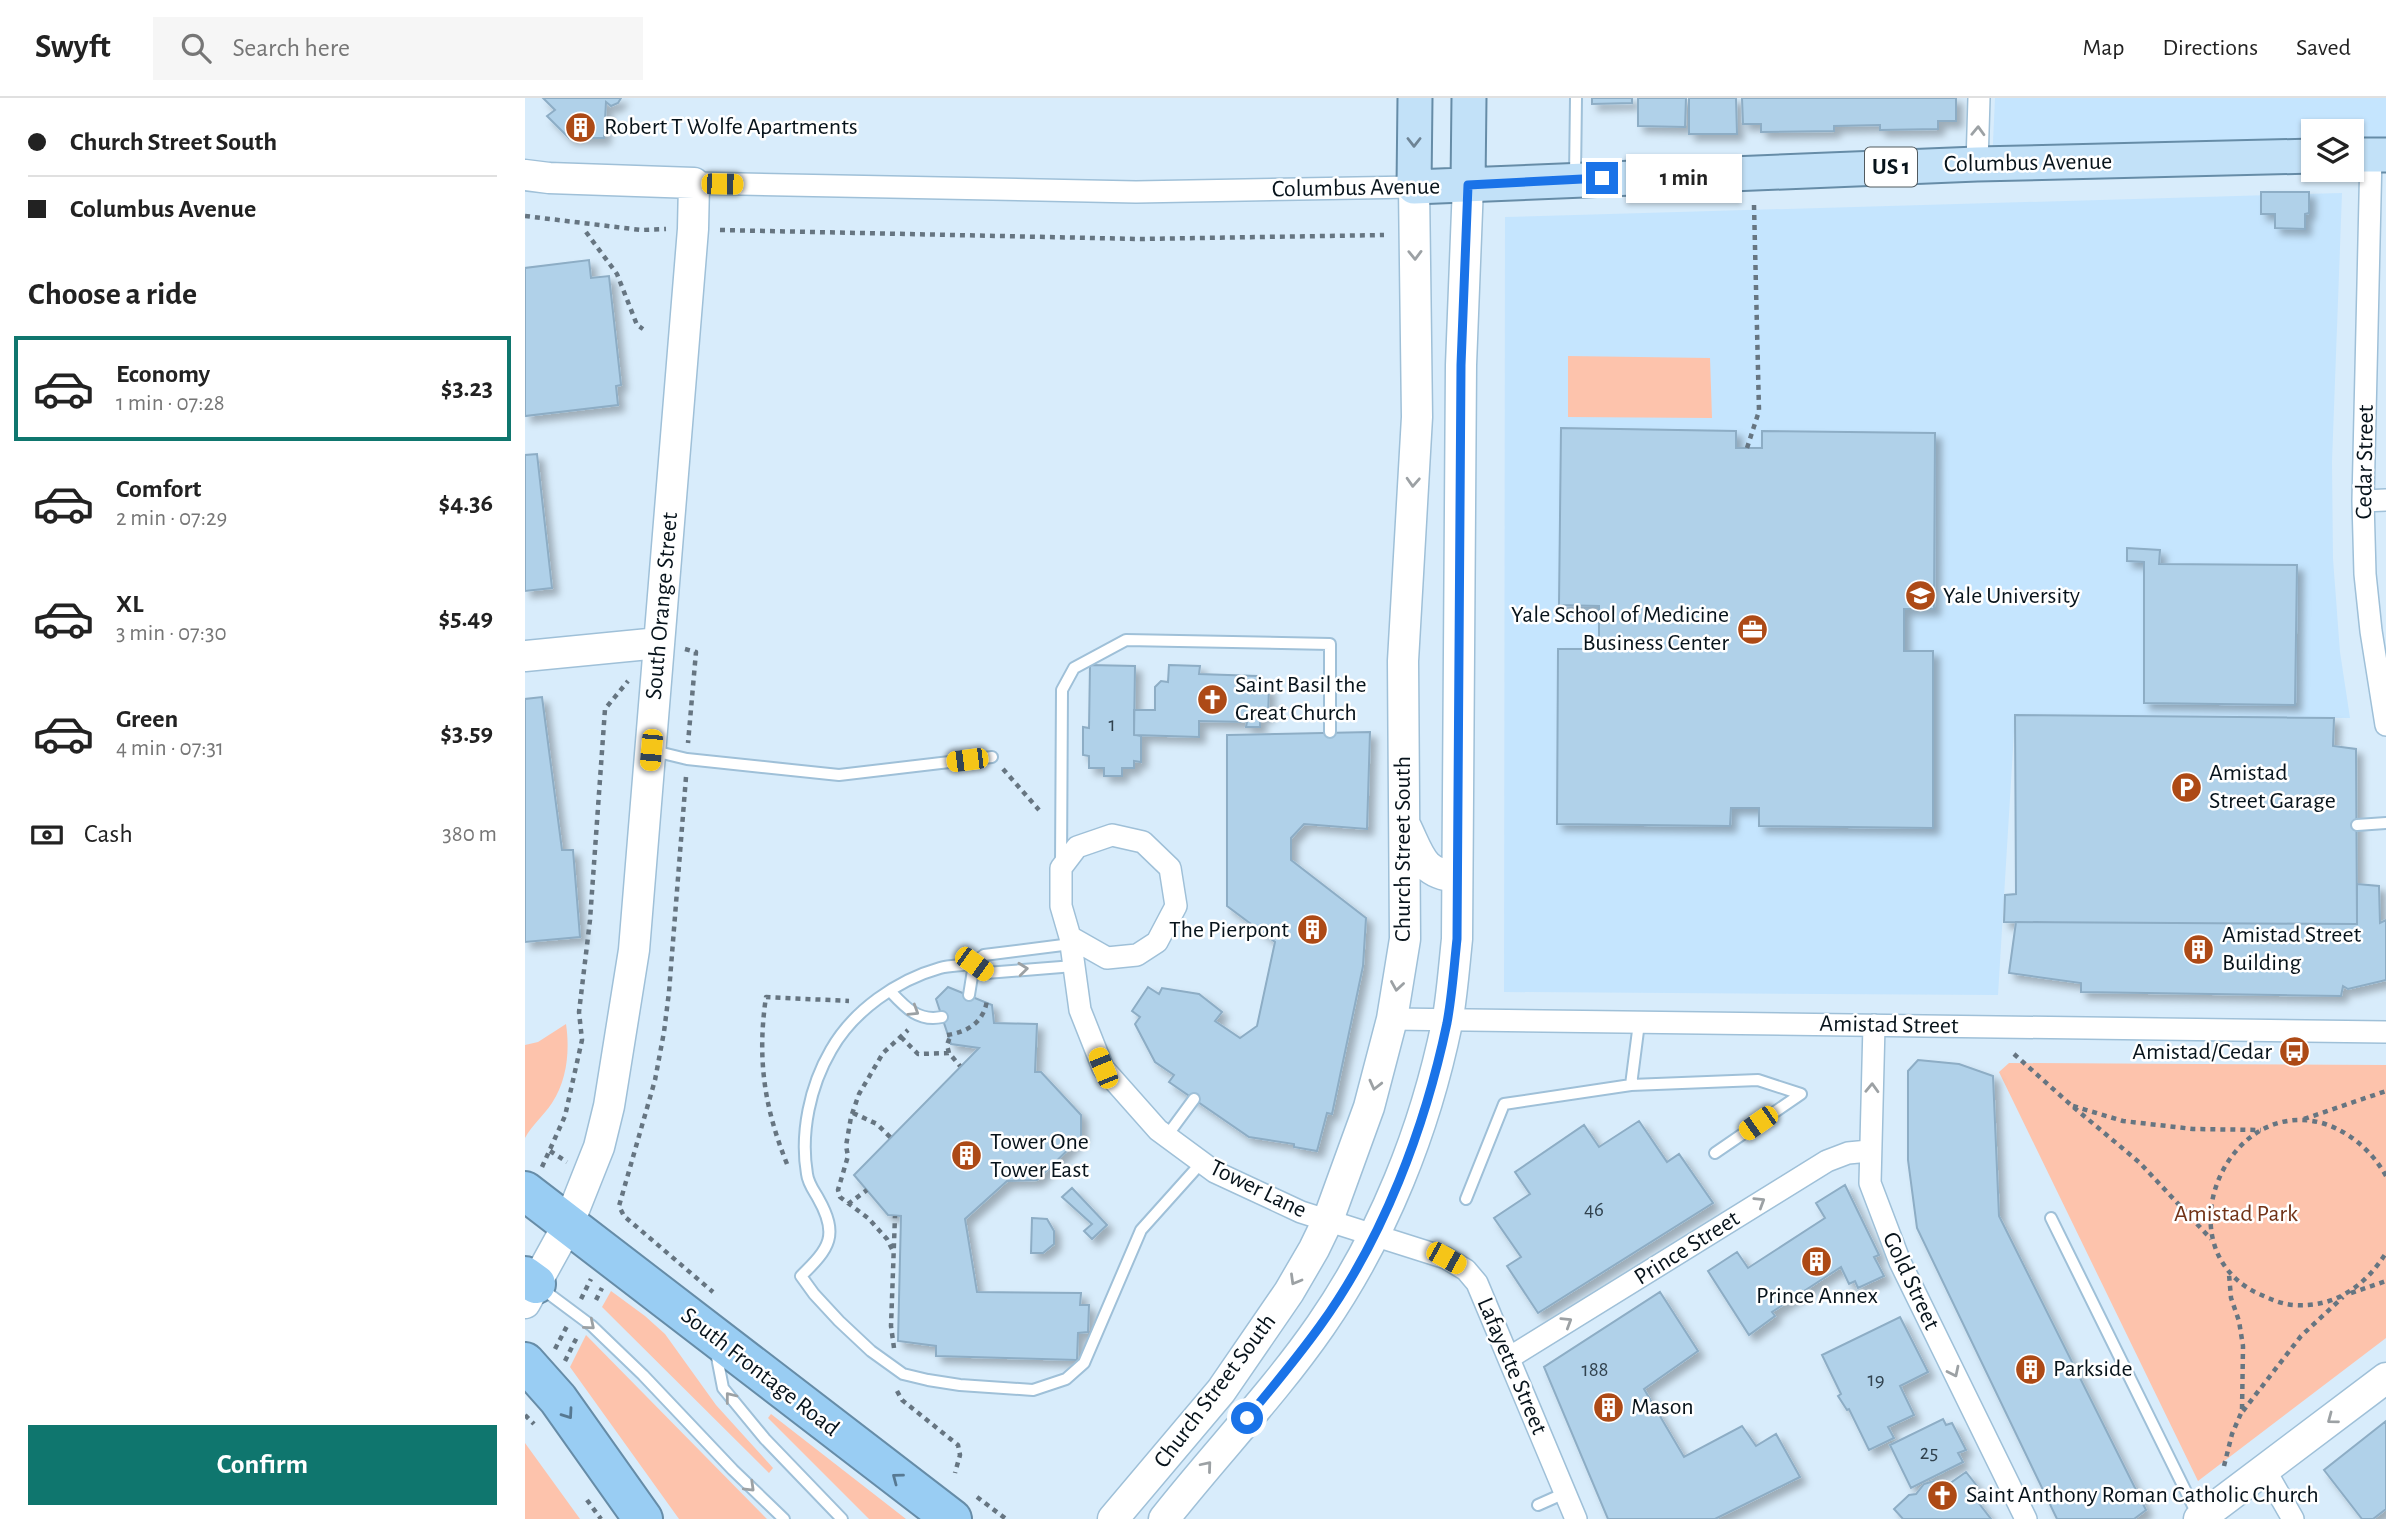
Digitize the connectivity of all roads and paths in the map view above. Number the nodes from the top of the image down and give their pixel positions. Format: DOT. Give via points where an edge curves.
graph roads {
  1 [pos="1415,98"];
  2 [pos="1469,98"];
  3 [pos="1576,98"];
  4 [pos="1979,98"];
  5 [pos="2370,155"];
  6 [pos="2301,156"];
  7 [pos="1977,164"];
  8 [pos="525,175"];
  9 [pos="1575,179"];
  10 [pos="694,183"];
  11 [pos="1468,185"];
  12 [pos="1414,187"];
  13 [pos="1754,205"];
  14 [pos="525,216"];
  15 [pos="656,229"];
  16 [pos="733,230"];
  17 [pos="586,232"];
  18 [pos="1384,235"];
  19 [pos="643,329"];
  20 [pos="1747,447"];
  21 [pos="2386,500"];
  22 [pos="2363,501"];
  23 [pos="659,643"];
  24 [pos="525,656"];
  25 [pos="2386,725"];
  26 [pos="1329,732"];
  27 [pos="651,750"];
  28 [pos="992,757"];
  29 [pos="687,759"];
  30 [pos="1039,810"];
  31 [pos="1403,821"];
  32 [pos="2386,823"];
  33 [pos="2357,825"];
  34 [pos="1061,868"];
  35 [pos="1457,877"];
  36 [pos="1070,941"];
  37 [pos="974,964"];
  38 [pos="1074,966"];
  39 [pos="890,991"];
  40 [pos="968,995"];
  41 [pos="853,1001"];
  42 [pos="942,1017"];
  43 [pos="1392,1019"];
  44 [pos="1447,1021"];
  45 [pos="1639,1023"];
  46 [pos="1874,1025"];
  47 [pos="908,1030"];
  48 [pos="2386,1032"];
  49 [pos="951,1034"];
  50 [pos="901,1037"];
  51 [pos="949,1053"];
  52 [pos="2014,1054"];
  53 [pos="960,1066"];
  54 [pos="1631,1085"];
  55 [pos="2386,1091"];
  56 [pos="1194,1099"];
  57 [pos="2071,1105"];
  58 [pos="853,1113"];
  59 [pos="2303,1119"];
  60 [pos="2262,1130"];
  61 [pos="1167,1136"];
  62 [pos="891,1138"];
  63 [pos="550,1151"];
  64 [pos="1869,1151"];
  65 [pos="1715,1153"];
  66 [pos="1202,1162"];
  67 [pos="790,1172"];
  68 [pos="2386,1175"];
  69 [pos="867,1190"];
  70 [pos="525,1191"];
  71 [pos="1466,1199"];
  72 [pos="848,1204"];
  73 [pos="895,1216"];
  74 [pos="2051,1218"];
  75 [pos="1328,1220"];
  76 [pos="568,1225"];
  77 [pos="1373,1235"];
  78 [pos="2211,1239"];
  79 [pos="893,1250"];
  80 [pos="2386,1253"];
  81 [pos="2229,1274"];
  82 [pos="2386,1281"];
  83 [pos="603,1287"];
  84 [pos="529,1288"];
  85 [pos="714,1293"];
  86 [pos="2346,1294"];
  87 [pos="596,1300"];
  88 [pos="580,1331"];
  89 [pos="712,1334"];
  90 [pos="1509,1358"];
  91 [pos="565,1361"];
  92 [pos="525,1362"];
  93 [pos="895,1368"];
  94 [pos="2386,1378"];
  95 [pos="2242,1411"];
  96 [pos="2265,1469"];
  97 [pos="2223,1470"];
  98 [pos="955,1473"];
  99 [pos="1565,1493"];
  100 [pos="1538,1505"];
  101 [pos="964,1508"];
  102 [pos="643,1519"];
  103 [pos="783,1519"];
  104 [pos="842,1519"];
  105 [pos="1006,1519"];
  106 [pos="1113,1519"];
  107 [pos="1164,1519"];
  108 [pos="1576,1519"];
  109 [pos="2026,1519"];
  110 [pos="2199,1519"];
  111 [pos="2293,1519"];
  1 -- 12 [label="main road, Church Street South, one-way"];
  2 -- 11 [label="main road, Church Street South"];
  3 -- 9 [label="lane"];
  7 -- 4 [label="street, one-way"];
  5 -- 22 [label="street, Cedar Street"];
  6 -- 7 [label="main road, Columbus Avenue / US 1"];
  7 -- 9 [label="main road, Columbus Avenue / US 1"];
  8 -- 10 [label="main road, Columbus Avenue"];
  9 -- 11 [label="main road, Columbus Avenue / US 1"];
  10 -- 12 [label="street, Columbus Avenue" via="1136,192"];
  10 -- 23 [label="main road, South Orange Street"];
  11 -- 12 [label="main road, Columbus Avenue / US 1"];
  11 -- 35 [label="main road, Church Street South" via="1461,365"];
  12 -- 31 [label="main road, Church Street South, one-way" via="1417,417 1403,661"];
  13 -- 20 [label="path" via="1759,411"];
  14 -- 15 [label="path"];
  16 -- 18 [label="path" via="1140,240"];
  17 -- 19 [label="path" via="617,274 637,325"];
  21 -- 22 [label="street"];
  22 -- 25 [label="street, Cedar Street" via="2365,574"];
  23 -- 24 [label="main road"];
  23 -- 27 [label="main road, South Orange Street"];
  23 -- 29 [label="path" via="696,652"];
  23 -- 63 [label="path" via="605,709 579,1012 582,1040 565,1116"];
  26 -- 34 [label="lane" via="1331,644 1126,640 1074,668 1062,690"];
  27 -- 29 [label="lane"];
  27 -- 76 [label="main road, South Orange Street" via="634,950 609,1106 599,1147"];
  28 -- 29 [label="lane" via="839,775"];
  28 -- 30 [label="path"];
  29 -- 85 [label="path" via="664,1032 652,1093 619,1206 624,1216"];
  31 -- 35 [label="main road" via="1430,869 1441,876"];
  31 -- 43 [label="main road, Church Street South, one-way" via="1405,939"];
  32 -- 33 [label="lane"];
  34 -- 36 [label="street, Tower Lane" via="1061,906"];
  34 -- 36 [label="street" via="1077,847 1112,835 1143,842 1170,868 1176,906 1157,942 1137,954 1107,958"];
  35 -- 44 [label="main road, Church Street South" via="1457,939"];
  36 -- 37 [label="lane" via="984,955"];
  36 -- 38 [label="street, Tower Lane"];
  37 -- 38 [label="lane, one-way" via="986,973"];
  37 -- 39 [label="lane" via="942,967"];
  37 -- 40 [label="lane"];
  38 -- 61 [label="street, Tower Lane" via="1080,1010 1103,1068"];
  39 -- 42 [label="lane, one-way" via="918,1016"];
  39 -- 93 [label="lane" via="872,1003 831,1049 809,1108 807,1178 831,1225 821,1258 801,1276 839,1321"];
  41 -- 67 [label="path" via="766,997 763,1080 771,1123"];
  43 -- 44 [label="street, Amistad Street"];
  43 -- 75 [label="main road, Church Street South, one-way" via="1369,1107"];
  44 -- 45 [label="street, Amistad Street"];
  44 -- 77 [label="main road, Church Street South" via="1427,1106 1405,1170"];
  45 -- 46 [label="street, Amistad Street"];
  45 -- 54 [label="lane"];
  46 -- 48 [label="street, Amistad Street"];
  64 -- 46 [label="street, Gold Street, one-way"];
  47 -- 50 [label="path"];
  49 -- 51 [label="path"];
  50 -- 51 [label="path" via="918,1054"];
  50 -- 58 [label="path" via="883,1053 867,1078"];
  51 -- 53 [label="path"];
  52 -- 57 [label="path"];
  54 -- 65 [label="lane" via="1758,1080 1801,1094"];
  54 -- 71 [label="lane" via="1504,1104"];
  55 -- 59 [label="path"];
  56 -- 61 [label="lane"];
  57 -- 60 [label="path" via="2123,1121"];
  57 -- 78 [label="path" via="2140,1163"];
  58 -- 62 [label="path" via="877,1124"];
  58 -- 72 [label="path" via="838,1191"];
  59 -- 60 [label="path"];
  59 -- 68 [label="path" via="2352,1137"];
  60 -- 78 [label="path" via="2236,1150 2215,1184"];
  61 -- 66 [label="street, Tower Lane"];
  90 -- 64 [label="street, Prince Street, one-way" via="1827,1161"];
  64 -- 109 [label="street, Gold Street, one-way" via="1870,1183 1900,1262"];
  66 -- 75 [label="street, Tower Lane" via="1301,1212"];
  66 -- 93 [label="lane" via="1141,1230 1084,1363 1066,1380 1033,1390 960,1385 904,1374"];
  69 -- 72 [label="path"];
  70 -- 76 [label="highway, South Frontage Road"];
  72 -- 79 [label="path" via="877,1228"];
  73 -- 79 [label="path"];
  74 -- 110 [label="lane"];
  75 -- 77 [label="street, Tower Lane"];
  75 -- 106 [label="main road, Church Street South, one-way" via="1289,1292 1221,1391"];
  76 -- 84 [label="main road, South Orange Street"];
  76 -- 89 [label="highway, South Frontage Road"];
  77 -- 90 [label="street, Lafayette Street" via="1446,1258 1466,1270 1477,1283"];
  107 -- 77 [label="main road, Church Street South, one-way" via="1321,1325"];
  78 -- 81 [label="path"];
  79 -- 93 [label="path"];
  80 -- 86 [label="path" via="2363,1283"];
  81 -- 86 [label="path" via="2283,1304 2325,1303"];
  81 -- 95 [label="path" via="2243,1346"];
  82 -- 86 [label="path"];
  83 -- 87 [label="path"];
  84 -- 103 [label="lane, one-way" via="592,1326"];
  86 -- 95 [label="path" via="2301,1336"];
  88 -- 91 [label="path"];
  101 -- 89 [label="highway, South Frontage Road, one-way"];
  104 -- 89 [label="lane, one-way" via="765,1440 723,1388"];
  90 -- 99 [label="street, Lafayette Street"];
  92 -- 102 [label="highway, one-way" via="558,1399"];
  93 -- 98 [label="path" via="894,1387 902,1400 958,1445"];
  94 -- 96 [label="main road, one-way"];
  95 -- 97 [label="path"];
  96 -- 110 [label="main road"];
  96 -- 111 [label="street"];
  99 -- 100 [label="lane"];
  99 -- 108 [label="street, Lafayette Street"];
  101 -- 105 [label="path"];
}
